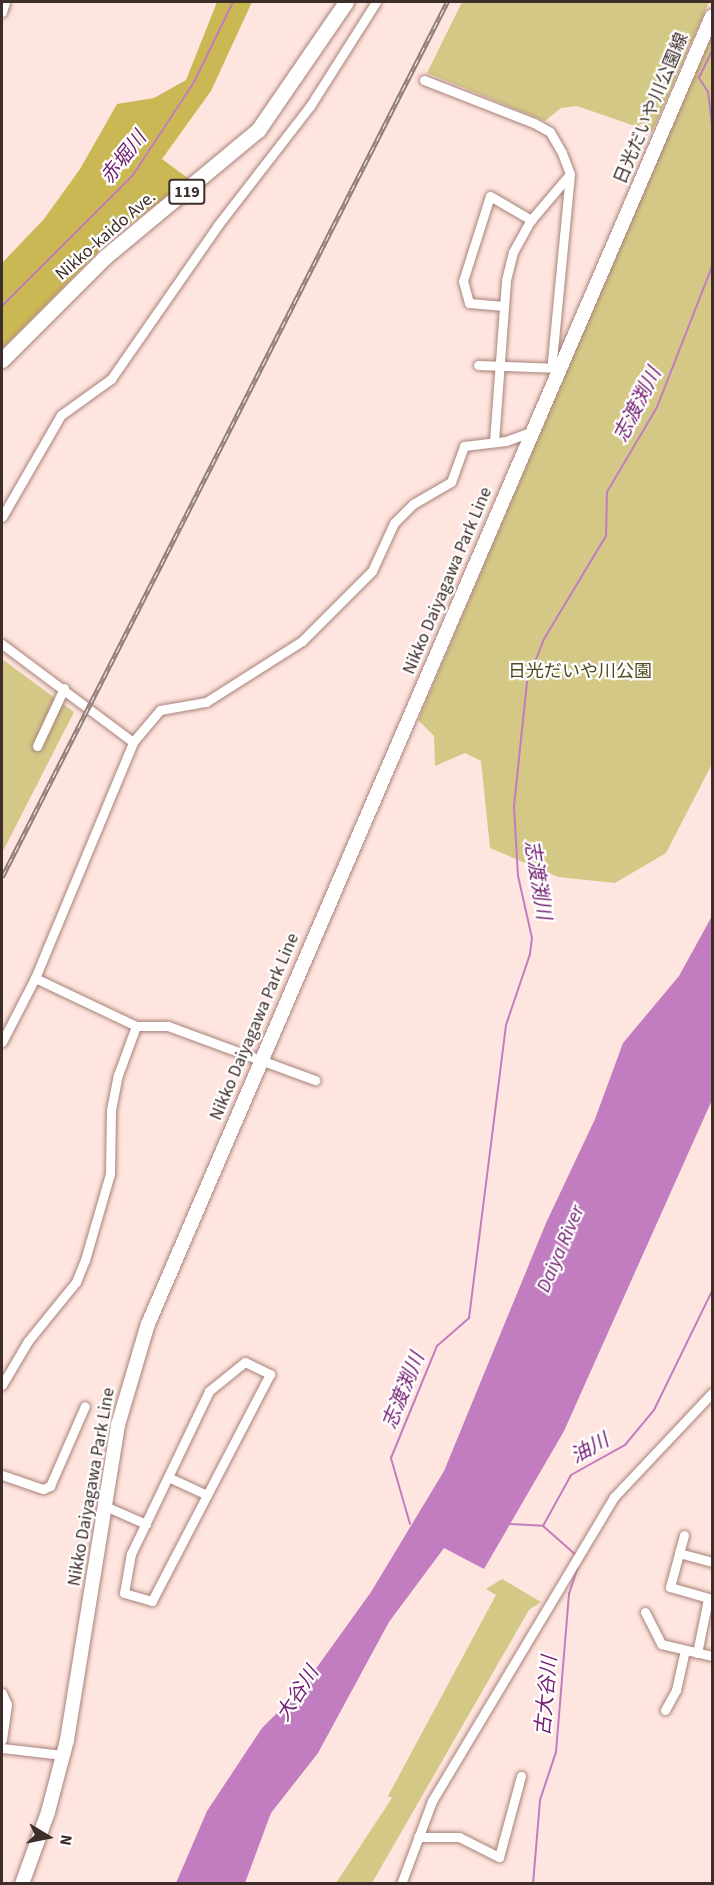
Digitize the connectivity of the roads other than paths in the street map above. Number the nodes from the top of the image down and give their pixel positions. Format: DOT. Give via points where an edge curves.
graph roads {
  1 [pos="5,2"];
  2 [pos="346,2"];
  3 [pos="376,2"];
  4 [pos="2,12"];
  5 [pos="712,16"];
  6 [pos="424,80"];
  7 [pos="570,174"];
  8 [pos="531,220"];
  9 [pos="504,306"];
  10 [pos="2,360"];
  11 [pos="478,365"];
  12 [pos="501,366"];
  13 [pos="560,368"];
  14 [pos="533,431"];
  15 [pos="494,441"];
  16 [pos="2,517"];
  17 [pos="2,644"];
  18 [pos="64,688"];
  19 [pos="133,742"];
  20 [pos="37,746"];
  21 [pos="34,978"];
  22 [pos="136,1026"];
  23 [pos="2,1042"];
  24 [pos="260,1062"];
  25 [pos="315,1080"];
  26 [pos="2,1385"];
  27 [pos="712,1393"];
  28 [pos="85,1406"];
  29 [pos="2,1475"];
  30 [pos="168,1477"];
  31 [pos="207,1495"];
  32 [pos="105,1506"];
  33 [pos="146,1524"];
  34 [pos="684,1535"];
  35 [pos="679,1553"];
  36 [pos="712,1562"];
  37 [pos="710,1599"];
  38 [pos="645,1612"];
  39 [pos="685,1650"];
  40 [pos="697,1653"];
  41 [pos="712,1656"];
  42 [pos="2,1693"];
  43 [pos="665,1710"];
  44 [pos="2,1740"];
  45 [pos="2,1748"];
  46 [pos="63,1755"];
  47 [pos="520,1776"];
  48 [pos="418,1837"];
  49 [pos="21,1884"];
  50 [pos="401,1884"];
  1 -- 4 [label="street"];
  2 -- 10 [label="highway, Nikko-kaido Ave. / 119" via="258,130 105,257"];
  3 -- 16 [label="street" via="310,106 218,225 111,379 61,415"];
  5 -- 13 [label="main road, Nikko Daiyagawa Park Line"];
  6 -- 7 [label="street" via="550,132"];
  7 -- 8 [label="street"];
  7 -- 13 [label="street" via="555,299 552,361"];
  8 -- 9 [label="street" via="513,252"];
  8 -- 9 [label="street" via="490,196 463,280 469,303"];
  9 -- 12 [label="street"];
  11 -- 12 [label="street"];
  12 -- 13 [label="street"];
  12 -- 15 [label="street"];
  13 -- 14 [label="main road, Nikko Daiyagawa Park Line"];
  14 -- 15 [label="street"];
  14 -- 24 [label="main road, Nikko Daiyagawa Park Line"];
  15 -- 19 [label="street" via="464,446 451,482 412,504 394,523 372,571 302,641 206,702 160,710"];
  17 -- 18 [label="street"];
  18 -- 19 [label="street"];
  18 -- 20 [label="street"];
  19 -- 21 [label="street"];
  21 -- 22 [label="street"];
  21 -- 23 [label="street"];
  22 -- 24 [label="street" via="168,1026"];
  22 -- 26 [label="street" via="118,1075 111,1110 110,1174 85,1260 76,1282 28,1341"];
  24 -- 25 [label="street"];
  24 -- 32 [label="main road, Nikko Daiyagawa Park Line" via="142,1340 122,1408"];
  27 -- 48 [label="street" via="614,1497 432,1801"];
  28 -- 29 [label="street" via="50,1486 43,1489"];
  30 -- 31 [label="street"];
  30 -- 31 [label="street" via="209,1391 245,1362 270,1374"];
  30 -- 33 [label="street"];
  31 -- 33 [label="street" via="152,1601 124,1593 131,1554"];
  32 -- 33 [label="street"];
  32 -- 46 [label="main road, Nikko Daiyagawa Park Line"];
  34 -- 35 [label="street"];
  35 -- 36 [label="street"];
  35 -- 37 [label="street" via="670,1587"];
  37 -- 40 [label="street"];
  38 -- 39 [label="street" via="661,1644"];
  39 -- 40 [label="street"];
  39 -- 43 [label="street" via="676,1690"];
  40 -- 41 [label="street"];
  42 -- 44 [label="street" via="7,1704"];
  45 -- 46 [label="street"];
  46 -- 49 [label="main road, Nikko Daiyagawa Park Line"];
  47 -- 48 [label="street" via="499,1857 459,1837"];
  48 -- 50 [label="street"];
}
